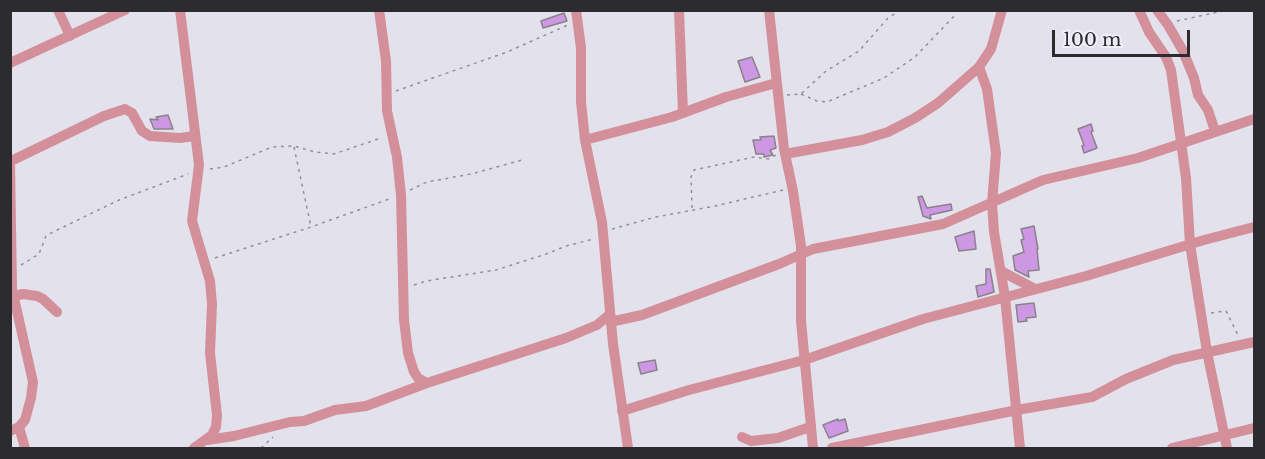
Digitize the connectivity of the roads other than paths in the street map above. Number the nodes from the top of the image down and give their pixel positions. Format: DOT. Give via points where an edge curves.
graph roads {
  1 [pos="58,10"];
  2 [pos="125,10"];
  3 [pos="180,10"];
  4 [pos="379,10"];
  5 [pos="679,10"];
  6 [pos="769,10"];
  7 [pos="1002,10"];
  8 [pos="1139,10"];
  9 [pos="1157,10"];
  10 [pos="577,16"];
  11 [pos="70,36"];
  12 [pos="10,63"];
  13 [pos="979,67"];
  14 [pos="777,88"];
  15 [pos="683,113"];
  16 [pos="1254,119"];
  17 [pos="1215,131"];
  18 [pos="195,136"];
  19 [pos="585,140"];
  20 [pos="1180,142"];
  21 [pos="785,151"];
  22 [pos="10,161"];
  23 [pos="992,203"];
  24 [pos="1254,227"];
  25 [pos="1190,244"];
  26 [pos="802,254"];
  27 [pos="1001,271"];
  28 [pos="1035,290"];
  29 [pos="14,296"];
  30 [pos="1005,297"];
  31 [pos="57,312"];
  32 [pos="610,318"];
  33 [pos="590,329"];
  34 [pos="612,336"];
  35 [pos="1254,342"];
  36 [pos="1207,352"];
  37 [pos="804,360"];
  38 [pos="427,383"];
  39 [pos="1017,410"];
  40 [pos="622,411"];
  41 [pos="810,427"];
  42 [pos="1254,428"];
  43 [pos="15,429"];
  44 [pos="1225,435"];
  45 [pos="742,437"];
  46 [pos="207,440"];
  47 [pos="25,448"];
  48 [pos="194,448"];
  49 [pos="628,448"];
  50 [pos="813,448"];
  51 [pos="832,448"];
  52 [pos="1020,448"];
  53 [pos="1172,448"];
  54 [pos="1227,448"];
  1 -- 11 [label="street"];
  2 -- 11 [label="street"];
  3 -- 18 [label="street"];
  4 -- 38 [label="street" via="387,111 401,195 408,353 414,372"];
  5 -- 15 [label="street"];
  6 -- 14 [label="street"];
  7 -- 13 [label="street" via="991,49"];
  8 -- 20 [label="street" via="1169,62"];
  9 -- 17 [label="street" via="1189,63 1198,95"];
  10 -- 19 [label="street"];
  11 -- 12 [label="street"];
  13 -- 21 [label="street" via="938,103 888,132 862,140"];
  13 -- 23 [label="street" via="987,89 996,153"];
  14 -- 15 [label="street" via="726,97"];
  14 -- 21 [label="street"];
  15 -- 19 [label="street"];
  16 -- 17 [label="street"];
  17 -- 20 [label="street"];
  18 -- 22 [label="street" via="150,136 125,109"];
  18 -- 46 [label="street" via="198,170 192,221 211,292 210,353 217,416 215,431"];
  19 -- 32 [label="street" via="603,234"];
  20 -- 23 [label="street" via="1138,158 1043,180"];
  20 -- 25 [label="street"];
  21 -- 26 [label="street"];
  22 -- 29 [label="street"];
  23 -- 26 [label="street" via="943,224 825,245"];
  23 -- 27 [label="street" via="995,249"];
  24 -- 25 [label="street"];
  25 -- 28 [label="street"];
  25 -- 36 [label="street"];
  26 -- 32 [label="street" via="642,315"];
  26 -- 37 [label="street"];
  27 -- 28 [label="street"];
  27 -- 30 [label="street"];
  28 -- 30 [label="street"];
  29 -- 31 [label="street" via="37,296"];
  29 -- 43 [label="street" via="33,382 25,420"];
  30 -- 37 [label="street"];
  30 -- 39 [label="street"];
  32 -- 33 [label="street"];
  32 -- 34 [label="street"];
  33 -- 34 [label="street"];
  33 -- 38 [label="street"];
  34 -- 40 [label="street"];
  35 -- 36 [label="street"];
  36 -- 39 [label="street" via="1165,363 1092,397"];
  36 -- 44 [label="street"];
  37 -- 40 [label="street"];
  37 -- 41 [label="street"];
  38 -- 46 [label="street" via="366,406"];
  39 -- 51 [label="street"];
  39 -- 52 [label="street"];
  40 -- 49 [label="street"];
  41 -- 45 [label="street" via="778,438 751,441"];
  41 -- 50 [label="street"];
  42 -- 44 [label="street"];
  43 -- 47 [label="street"];
  44 -- 53 [label="street"];
  44 -- 54 [label="street"];
  46 -- 48 [label="street"];
}
